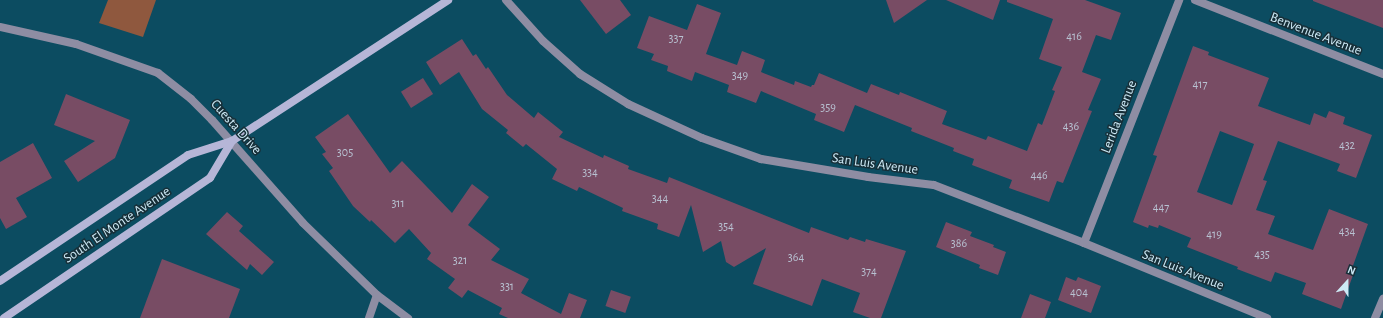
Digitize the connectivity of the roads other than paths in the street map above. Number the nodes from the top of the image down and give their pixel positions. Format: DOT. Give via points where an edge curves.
graph roads {
  1 [pos="448,0"];
  2 [pos="506,0"];
  3 [pos="1179,0"];
  4 [pos="1195,0"];
  5 [pos="0,28"];
  6 [pos="1383,74"];
  7 [pos="232,141"];
  8 [pos="1084,243"];
  9 [pos="0,281"];
  10 [pos="377,296"];
  11 [pos="1383,299"];
  12 [pos="4,318"];
  13 [pos="368,318"];
  14 [pos="408,318"];
  15 [pos="1267,318"];
  16 [pos="1375,318"];
  1 -- 7 [label="main road, South El Monte Avenue"];
  2 -- 8 [label="street, San Luis Avenue" via="543,41 580,74 628,104 702,138 761,159 934,185"];
  3 -- 8 [label="street, Lerida Avenue"];
  4 -- 6 [label="street, Benvenue Avenue"];
  5 -- 7 [label="street, Cuesta Drive" via="76,44 158,73 191,99"];
  7 -- 9 [label="main road, South El Monte Avenue" via="188,155"];
  7 -- 10 [label="street, Cuesta Drive" via="303,223"];
  7 -- 12 [label="main road, South El Monte Avenue" via="210,178"];
  8 -- 15 [label="street, San Luis Avenue"];
  10 -- 13 [label="street"];
  10 -- 14 [label="street, Cuesta Drive"];
  11 -- 16 [label="street"];
}
